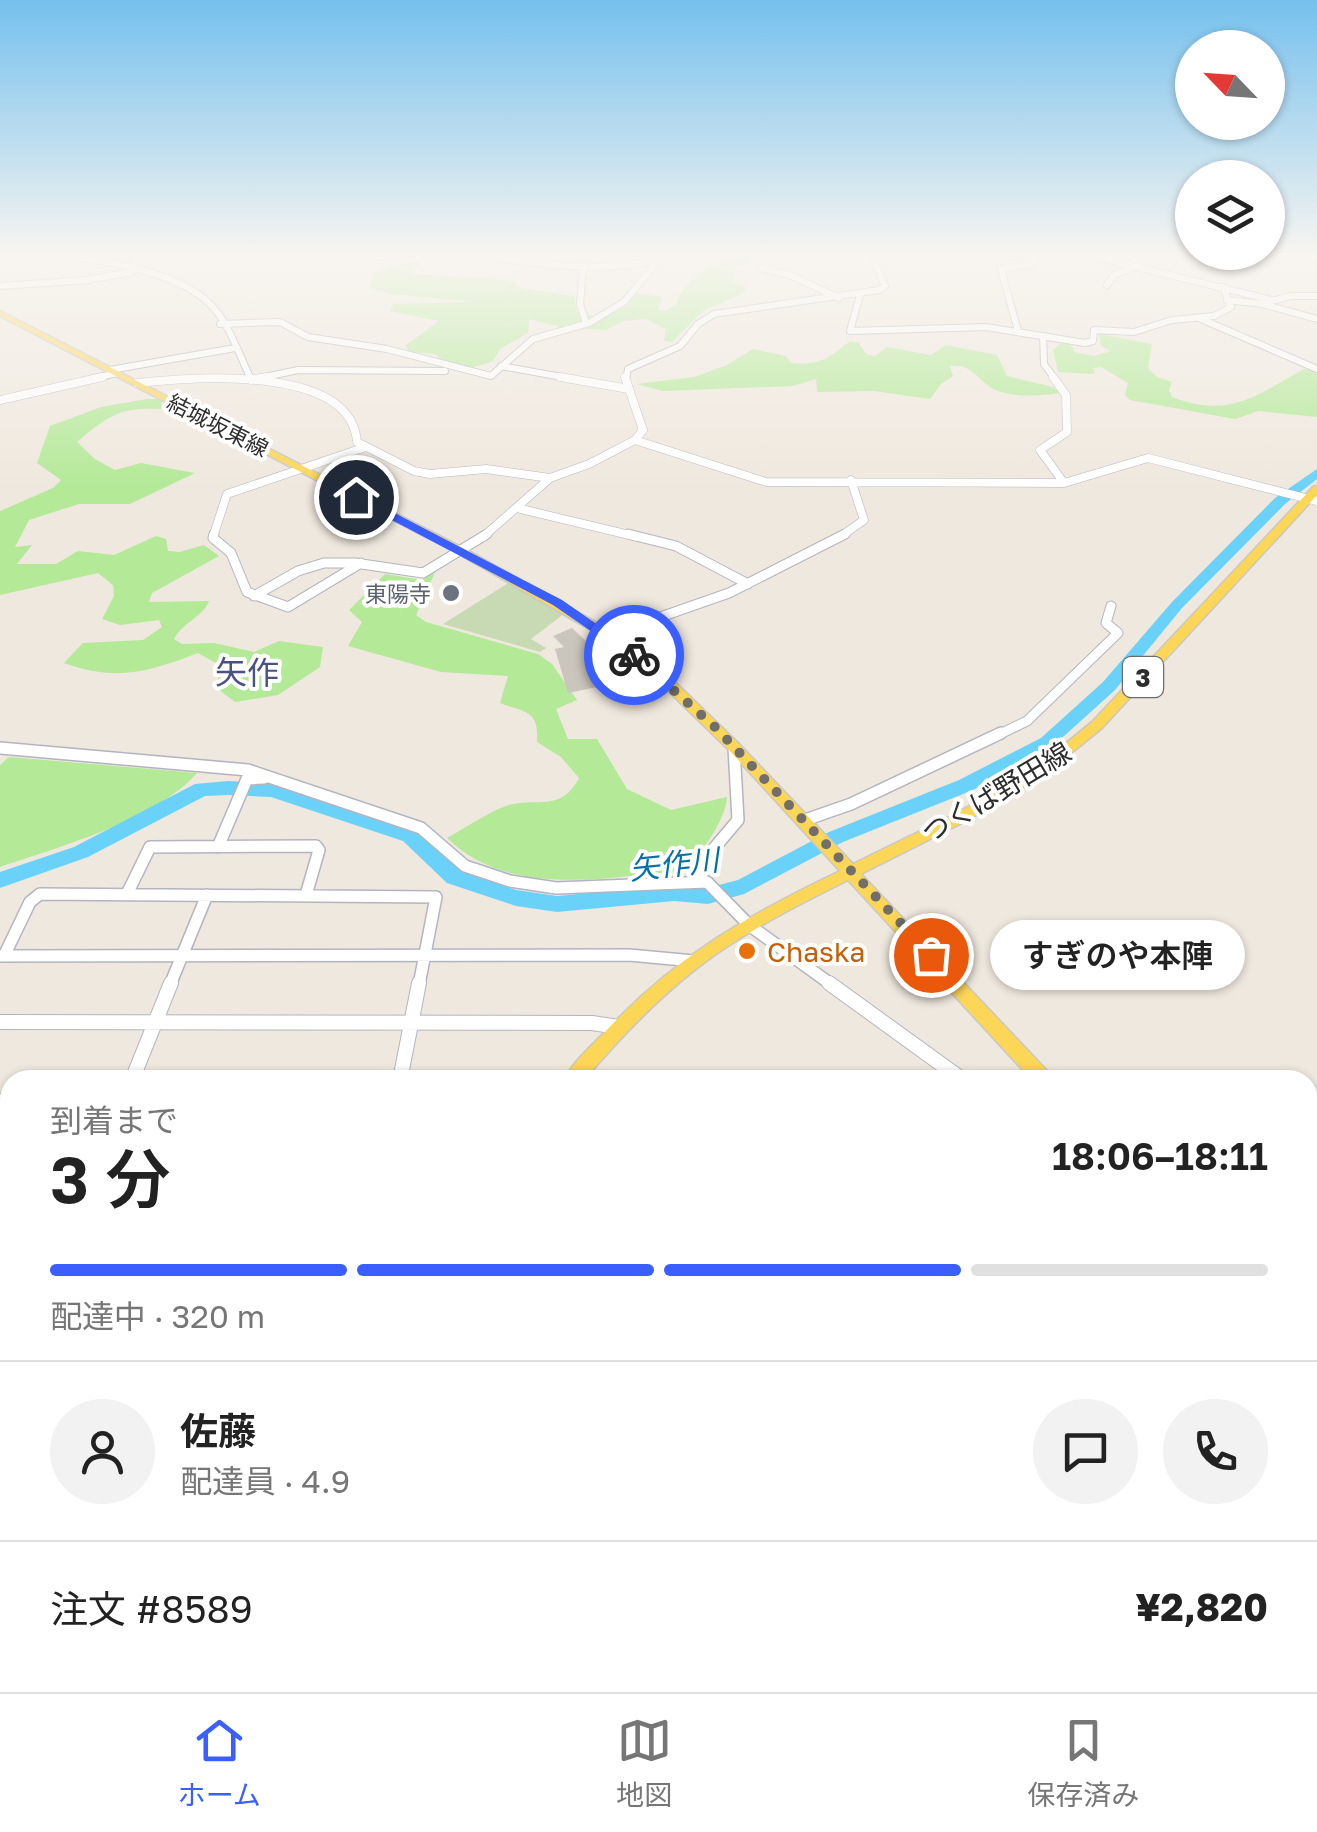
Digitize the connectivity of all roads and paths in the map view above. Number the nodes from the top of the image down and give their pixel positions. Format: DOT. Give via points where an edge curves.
graph roads {
  1 [pos="36,331"];
  2 [pos="224,331"];
  3 [pos="297,331"];
  4 [pos="562,331"];
  5 [pos="695,331"];
  6 [pos="1022,331"];
  7 [pos="1094,331"];
  8 [pos="1229,331"];
  9 [pos="1043,336"];
  10 [pos="235,348"];
  11 [pos="502,366"];
  12 [pos="1317,368"];
  13 [pos="460,370"];
  14 [pos="113,371"];
  15 [pos="251,380"];
  16 [pos="137,384"];
  17 [pos="629,389"];
  18 [pos="0,400"];
  19 [pos="634,440"];
  20 [pos="366,447"];
  21 [pos="304,470"];
  22 [pos="550,478"];
  23 [pos="852,480"];
  24 [pos="1064,483"];
  25 [pos="1309,496"];
  26 [pos="521,509"];
  27 [pos="463,552"];
  28 [pos="361,563"];
  29 [pos="748,584"];
  30 [pos="254,596"];
  31 [pos="1111,606"];
  32 [pos="608,635"];
  33 [pos="734,747"];
  34 [pos="0,748"];
  35 [pos="268,776"];
  36 [pos="809,824"];
  37 [pos="218,847"];
  38 [pos="847,866"];
  39 [pos="706,882"];
  40 [pos="127,894"];
  41 [pos="207,895"];
  42 [pos="306,896"];
  43 [pos="750,925"];
  44 [pos="2,956"];
  45 [pos="182,956"];
  46 [pos="424,957"];
  47 [pos="694,961"];
  48 [pos="411,1021"];
  49 [pos="0,1022"];
  50 [pos="155,1022"];
  51 [pos="618,1027"];
  52 [pos="136,1070"];
  53 [pos="402,1070"];
  54 [pos="581,1070"];
  55 [pos="949,1070"];
  56 [pos="1035,1070"];
  1 -- 14 [label="main road, 結城坂東線"];
  2 -- 10 [label="street"];
  3 -- 13 [label="street"];
  4 -- 11 [label="street" via="534,339"];
  5 -- 17 [label="street" via="680,346 628,369"];
  6 -- 9 [label="street"];
  7 -- 9 [label="street" via="1093,341 1085,343"];
  8 -- 12 [label="street"];
  9 -- 24 [label="street" via="1044,364 1066,395 1067,432 1040,450"];
  10 -- 14 [label="street"];
  10 -- 15 [label="street"];
  11 -- 13 [label="street" via="491,376"];
  11 -- 17 [label="street"];
  13 -- 15 [label="street" via="298,370"];
  14 -- 16 [label="main road, 結城坂東線"];
  14 -- 18 [label="street"];
  15 -- 16 [label="street"];
  15 -- 20 [label="street" via="330,399 356,422 357,442"];
  16 -- 21 [label="main road, 結城坂東線"];
  17 -- 19 [label="street" via="644,426"];
  19 -- 22 [label="street"];
  19 -- 23 [label="street" via="766,482"];
  20 -- 21 [label="street"];
  20 -- 22 [label="street" via="430,474 486,468"];
  21 -- 27 [label="main road, 結城坂東線"];
  21 -- 30 [label="street" via="227,494 212,538 231,552"];
  22 -- 26 [label="street"];
  23 -- 24 [label="street"];
  23 -- 29 [label="street" via="862,524"];
  24 -- 25 [label="street" via="1148,458"];
  25 -- 38 [label="main road, つくば野田線 / 3" via="1062,756 952,822"];
  26 -- 27 [label="street"];
  26 -- 29 [label="street" via="676,546"];
  27 -- 28 [label="street" via="414,575"];
  27 -- 32 [label="main road, 結城坂東線"];
  28 -- 30 [label="street" via="312,562"];
  28 -- 30 [label="street" via="288,607"];
  29 -- 32 [label="street"];
  31 -- 36 [label="street" via="1106,623 1119,631 1032,718"];
  32 -- 33 [label="main road, 結城坂東線"];
  33 -- 36 [label="main road, 結城坂東線"];
  33 -- 39 [label="street" via="740,818 700,868"];
  34 -- 35 [label="street"];
  35 -- 37 [label="street" via="247,780"];
  35 -- 39 [label="street" via="421,828 466,866 510,881 556,888"];
  36 -- 38 [label="main road, 結城坂東線"];
  37 -- 40 [label="street" via="150,847"];
  37 -- 42 [label="street" via="316,846"];
  38 -- 43 [label="main road, つくば野田線"];
  38 -- 56 [label="main road"];
  39 -- 43 [label="street"];
  40 -- 41 [label="street"];
  40 -- 44 [label="street" via="40,894"];
  41 -- 42 [label="street"];
  41 -- 45 [label="street"];
  42 -- 46 [label="street" via="436,897"];
  43 -- 47 [label="main road, つくば野田線"];
  43 -- 55 [label="street"];
  44 -- 45 [label="street"];
  45 -- 46 [label="street"];
  45 -- 50 [label="street"];
  46 -- 47 [label="street" via="629,955"];
  46 -- 48 [label="street"];
  47 -- 51 [label="main road, つくば野田線"];
  48 -- 50 [label="street"];
  48 -- 51 [label="street"];
  48 -- 53 [label="street"];
  49 -- 50 [label="street"];
  50 -- 52 [label="street"];
  51 -- 54 [label="main road, つくば野田線"];
}
